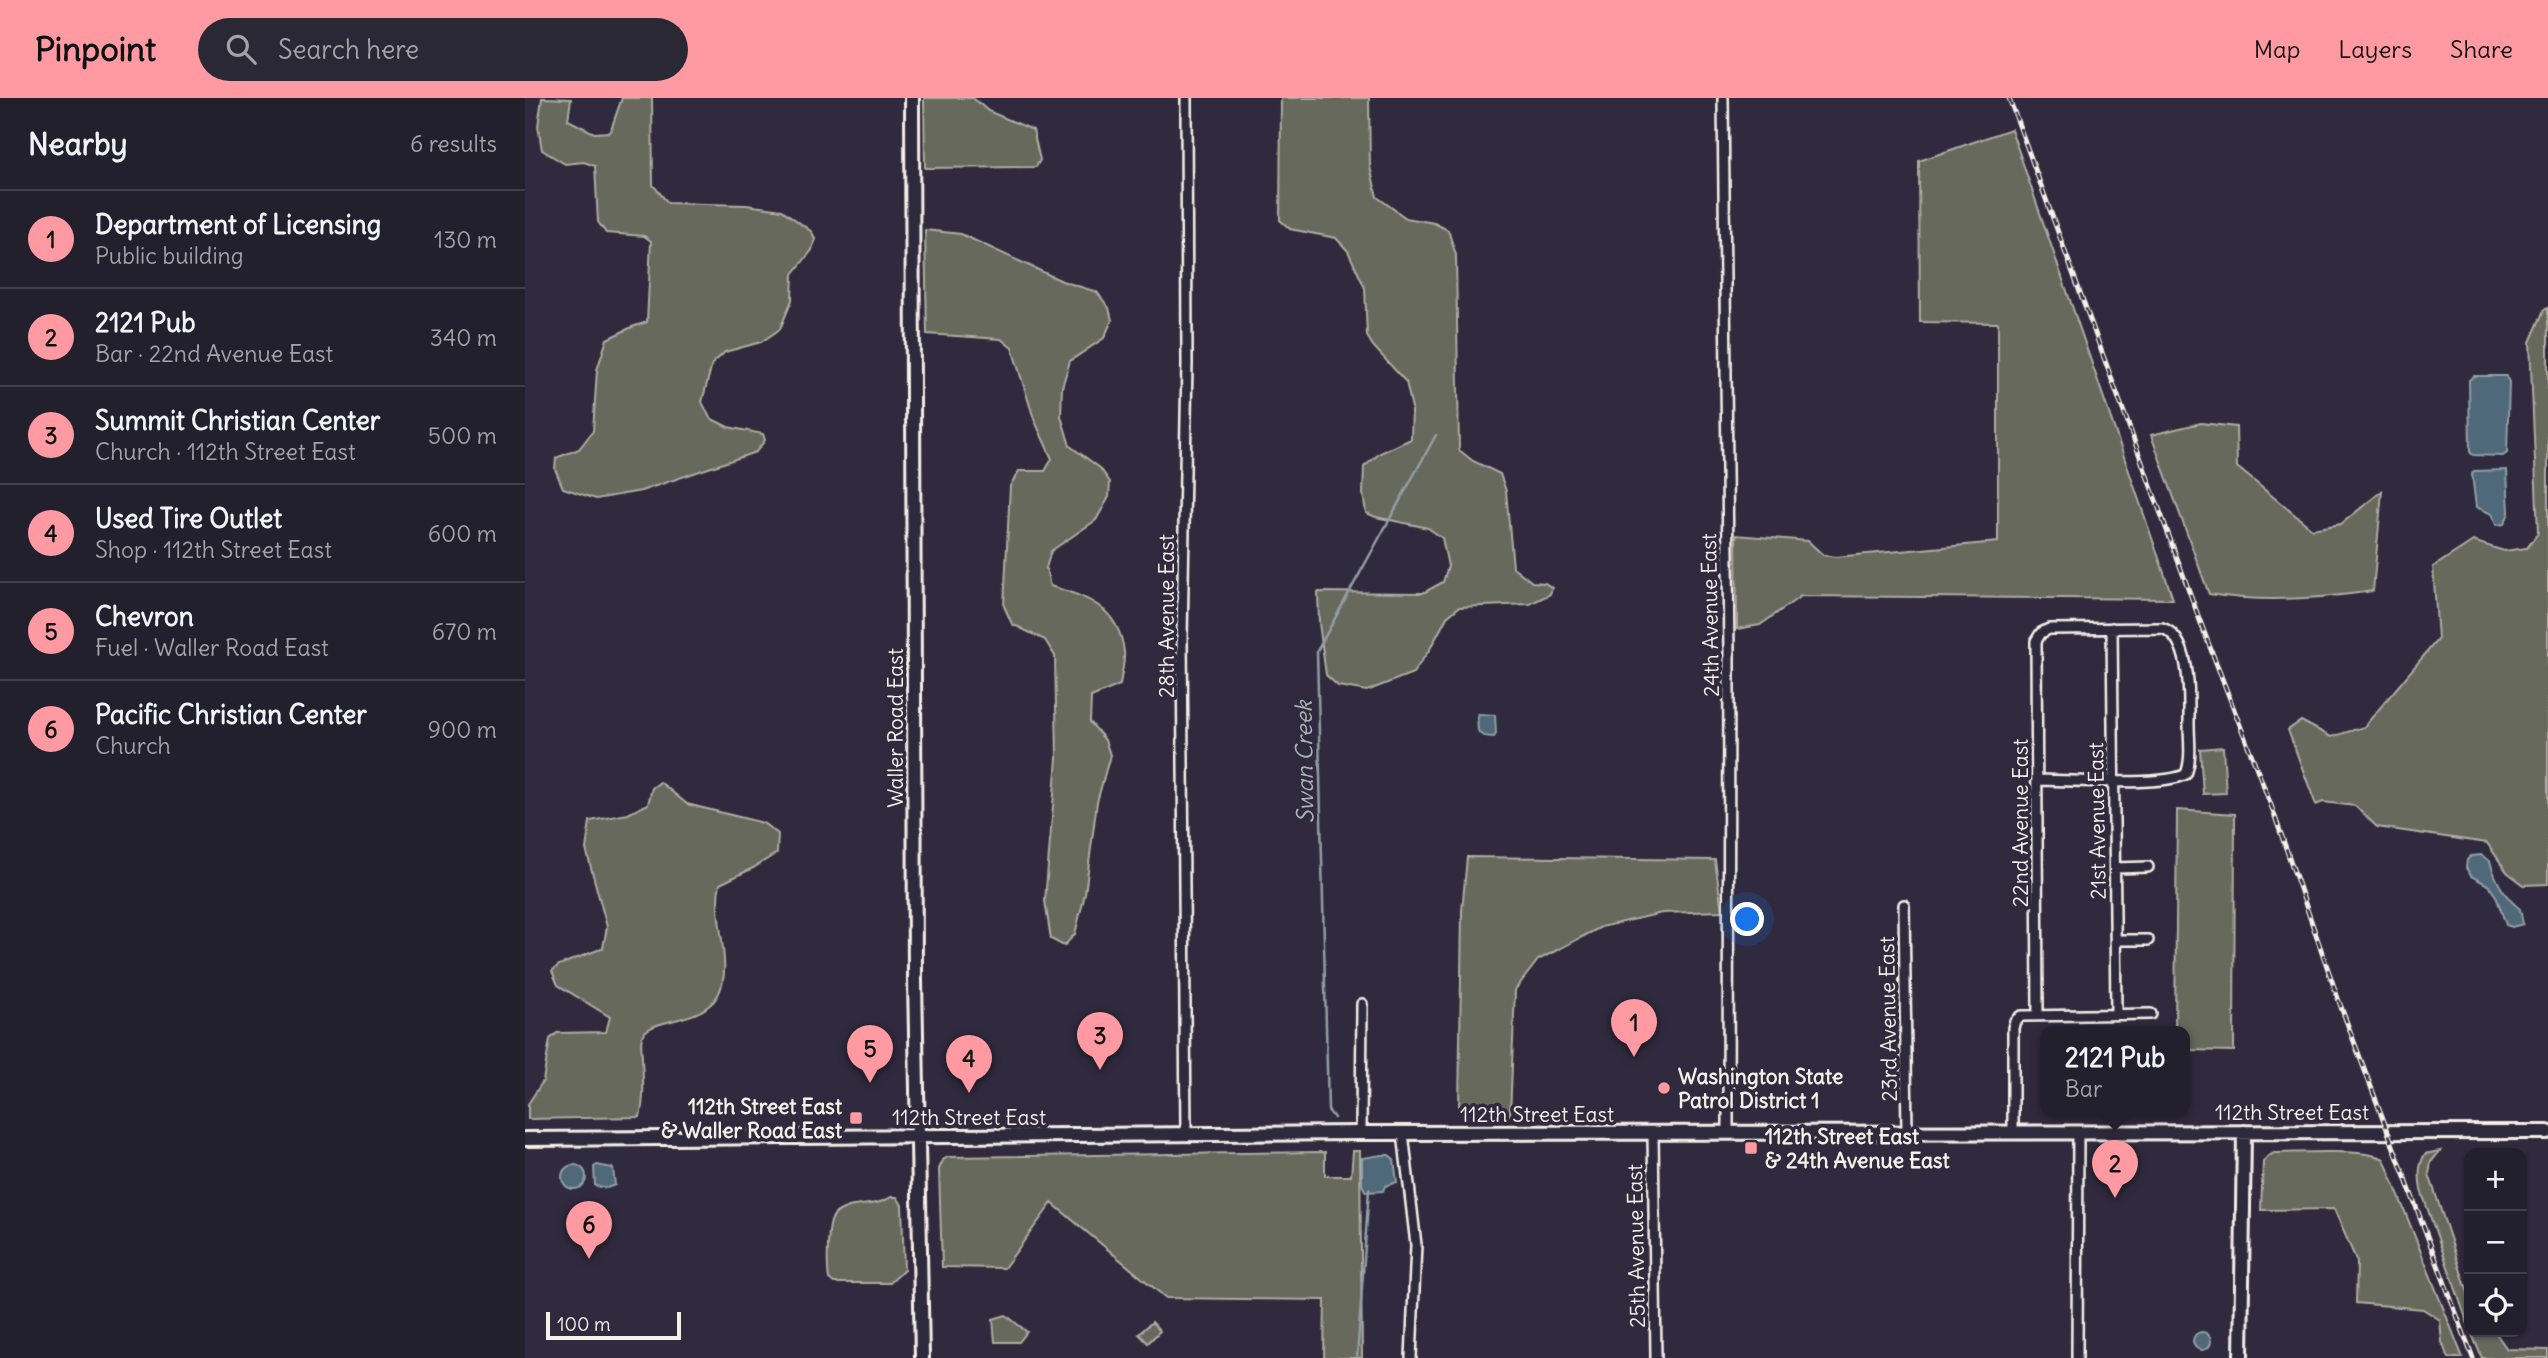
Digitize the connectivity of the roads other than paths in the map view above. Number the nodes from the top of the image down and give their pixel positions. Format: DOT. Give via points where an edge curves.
graph roads {
  1 [pos="912,98"];
  2 [pos="1186,98"];
  3 [pos="1723,98"];
  4 [pos="2112,628"];
  5 [pos="2037,780"];
  6 [pos="2114,781"];
  7 [pos="2148,867"];
  8 [pos="2115,868"];
  9 [pos="1904,905"];
  10 [pos="2116,940"];
  11 [pos="2148,940"];
  12 [pos="1362,1004"];
  13 [pos="2116,1013"];
  14 [pos="2151,1014"];
  15 [pos="2038,1015"];
  16 [pos="1728,1132"];
  17 [pos="1907,1132"];
  18 [pos="2013,1132"];
  19 [pos="2078,1132"];
  20 [pos="2244,1132"];
  21 [pos="2548,1132"];
  22 [pos="1361,1133"];
  23 [pos="1403,1133"];
  24 [pos="1653,1133"];
  25 [pos="1186,1134"];
  26 [pos="917,1136"];
  27 [pos="525,1139"];
  28 [pos="922,1358"];
  29 [pos="1411,1358"];
  30 [pos="1655,1358"];
  31 [pos="2077,1358"];
  32 [pos="2241,1358"];
  1 -- 26 [label="main road, Waller Road East"];
  2 -- 25 [label="street, 28th Avenue East" via="1182,638"];
  3 -- 16 [label="street, 24th Avenue East"];
  4 -- 5 [label="street, 22nd Avenue East" via="2049,629 2036,641"];
  4 -- 6 [label="street, 21st Avenue East"];
  4 -- 6 [label="street" via="2166,628 2179,645 2188,672 2189,746 2186,774 2171,779"];
  5 -- 6 [label="street"];
  5 -- 15 [label="street, 22nd Avenue East"];
  6 -- 8 [label="street, 21st Avenue East"];
  7 -- 8 [label="street"];
  8 -- 10 [label="street, 21st Avenue East"];
  9 -- 17 [label="street, 23rd Avenue East"];
  10 -- 11 [label="street"];
  10 -- 13 [label="street, 21st Avenue East"];
  12 -- 22 [label="street"];
  13 -- 14 [label="street"];
  13 -- 15 [label="street"];
  15 -- 18 [label="street" via="2023,1015 2013,1028"];
  16 -- 17 [label="main road, 112th Street East"];
  16 -- 24 [label="main road, 112th Street East"];
  17 -- 18 [label="main road, 112th Street East"];
  18 -- 19 [label="main road, 112th Street East"];
  19 -- 20 [label="main road, 112th Street East"];
  19 -- 31 [label="street"];
  20 -- 21 [label="main road, 112th Street East"];
  20 -- 32 [label="main road"];
  22 -- 23 [label="main road, 112th Street East"];
  22 -- 25 [label="main road, 112th Street East"];
  23 -- 24 [label="main road, 112th Street East"];
  23 -- 29 [label="street" via="1416,1245"];
  24 -- 30 [label="street, 25th Avenue East"];
  25 -- 26 [label="main road, 112th Street East"];
  26 -- 27 [label="main road, 112th Street East"];
  26 -- 28 [label="main road, Waller Road East"];
}
